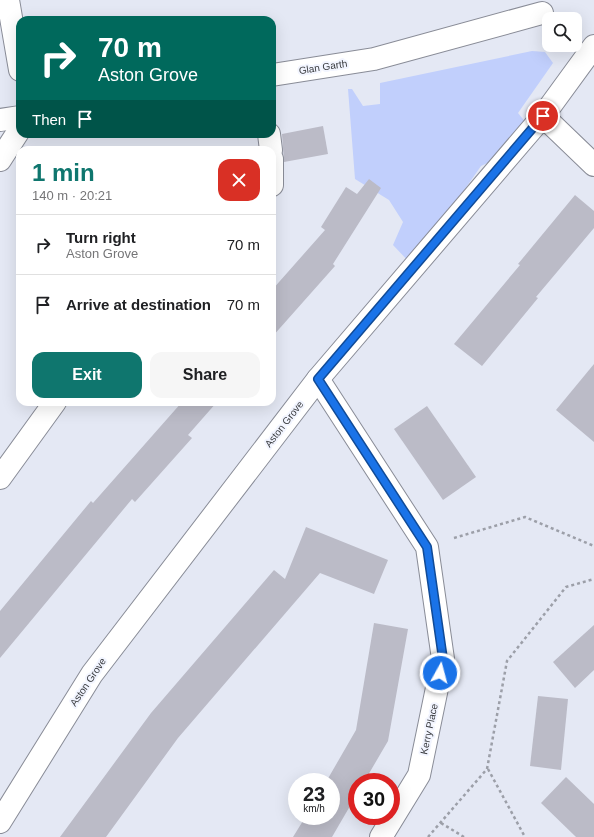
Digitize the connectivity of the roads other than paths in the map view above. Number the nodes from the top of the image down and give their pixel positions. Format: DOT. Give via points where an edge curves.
graph roads {
  1 [pos="8,0"];
  2 [pos="542,13"];
  3 [pos="594,46"];
  4 [pos="16,47"];
  5 [pos="276,74"];
  6 [pos="543,116"];
  7 [pos="16,118"];
  8 [pos="0,120"];
  9 [pos="16,135"];
  10 [pos="0,160"];
  11 [pos="594,165"];
  12 [pos="318,379"];
  13 [pos="52,406"];
  14 [pos="0,478"];
  15 [pos="0,822"];
  16 [pos="381,837"];
  1 -- 4 [label="street"];
  2 -- 5 [label="street, Glan Garth" via="374,59"];
  3 -- 6 [label="street, Aston Grove"];
  6 -- 11 [label="street"];
  6 -- 12 [label="street, Aston Grove"];
  7 -- 8 [label="street"];
  9 -- 10 [label="street"];
  12 -- 15 [label="street, Aston Grove" via="92,674"];
  12 -- 16 [label="street, Kerry Place" via="427,547 443,659 419,776"];
  13 -- 14 [label="street"];
}
